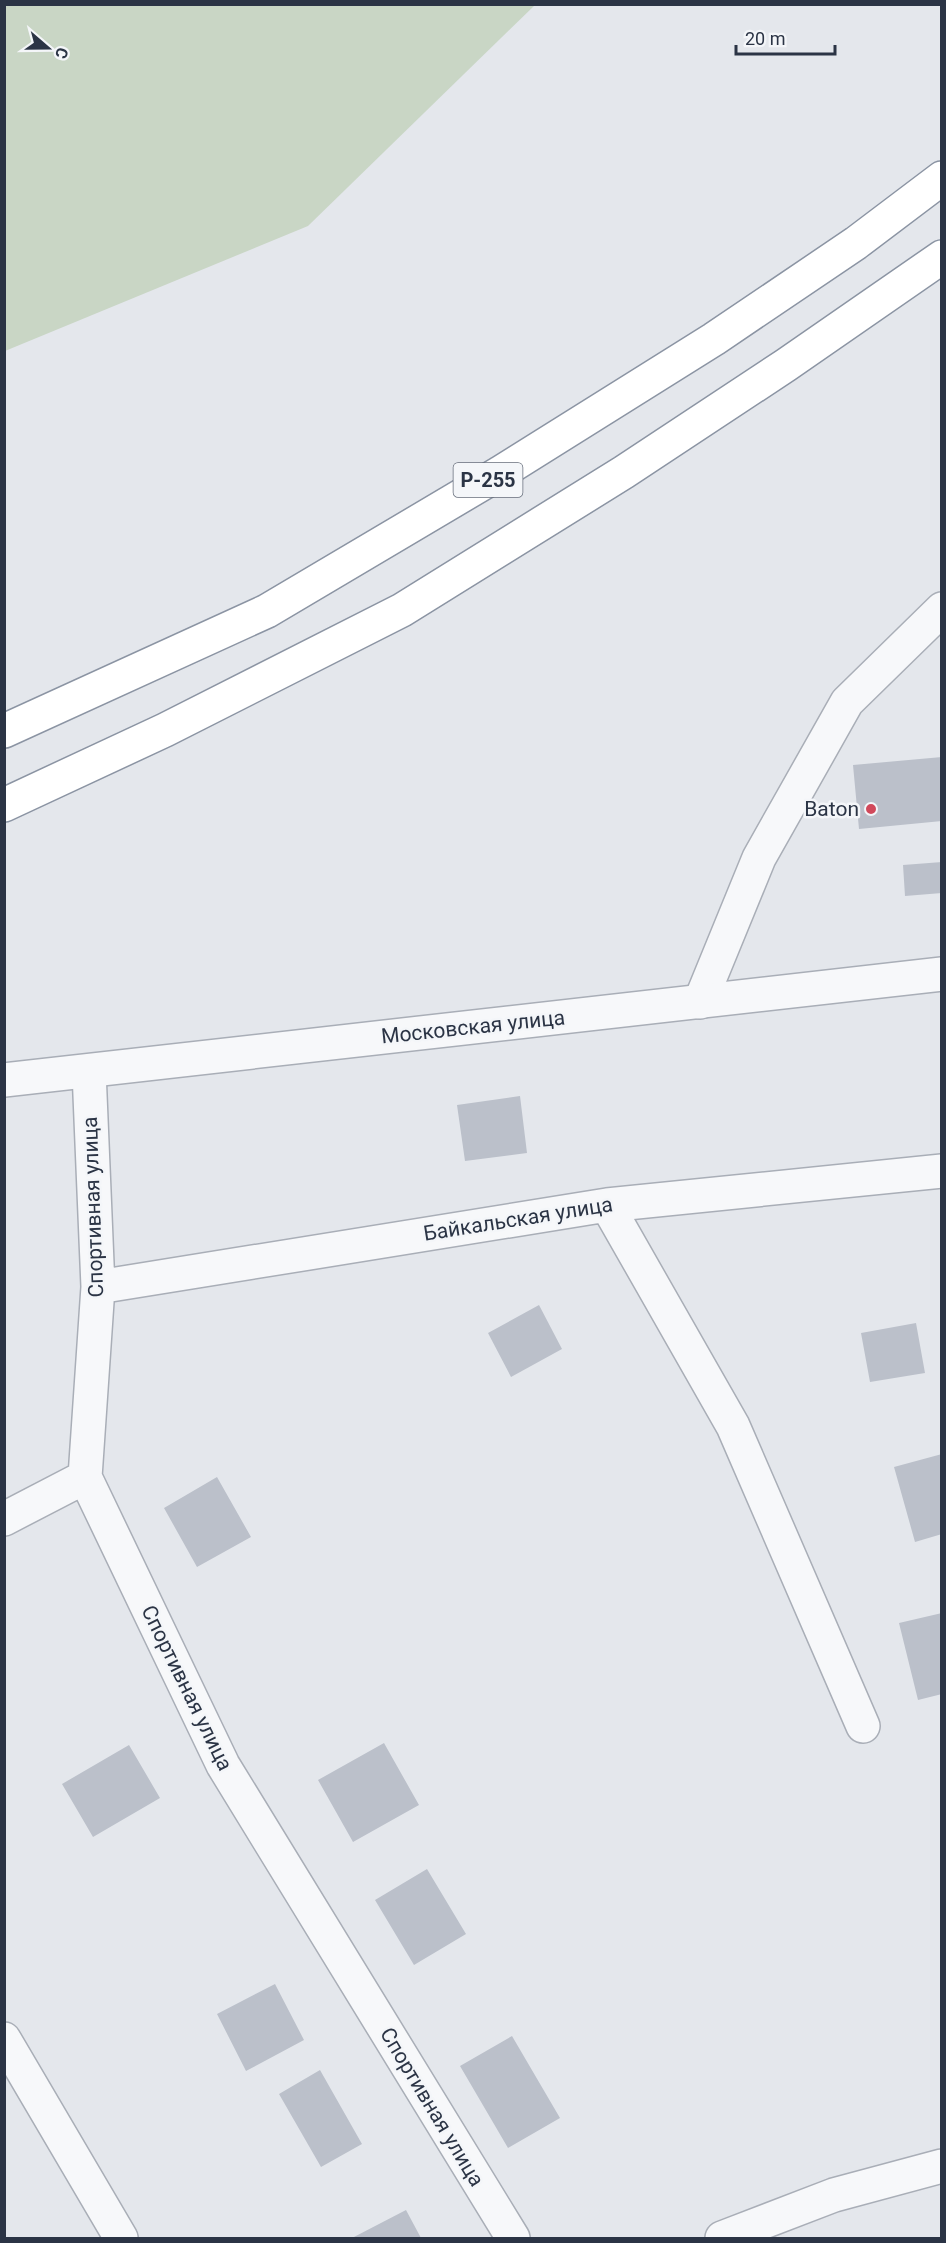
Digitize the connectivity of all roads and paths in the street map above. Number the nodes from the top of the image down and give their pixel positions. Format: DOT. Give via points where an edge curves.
graph roads {
  1 [pos="942,178"];
  2 [pos="942,257"];
  3 [pos="942,609"];
  4 [pos="4,731"];
  5 [pos="4,805"];
  6 [pos="942,974"];
  7 [pos="700,1002"];
  8 [pos="88,1071"];
  9 [pos="4,1080"];
  10 [pos="942,1171"];
  11 [pos="607,1205"];
  12 [pos="98,1287"];
  13 [pos="86,1477"];
  14 [pos="4,1519"];
  15 [pos="863,1726"];
  16 [pos="4,2039"];
  17 [pos="942,2166"];
  18 [pos="121,2238"];
  19 [pos="513,2238"];
  20 [pos="722,2238"];
  1 -- 4 [label="highway, Р-255" via="856,243 714,339 318,581 267,611"];
  2 -- 5 [label="highway" via="624,472 402,610 165,730"];
  3 -- 7 [label="street" via="847,702 759,858"];
  6 -- 7 [label="street, Московская улица"];
  7 -- 8 [label="street, Московская улица"];
  8 -- 9 [label="street, Московская улица"];
  8 -- 12 [label="street, Спортивная улица"];
  10 -- 11 [label="street, Байкальская улица"];
  11 -- 12 [label="street, Байкальская улица"];
  11 -- 15 [label="street" via="733,1426"];
  12 -- 13 [label="street, Спортивная улица"];
  13 -- 14 [label="street"];
  13 -- 19 [label="street, Спортивная улица" via="223,1765"];
  16 -- 18 [label="street"];
  17 -- 20 [label="street" via="834,2194"];
}
